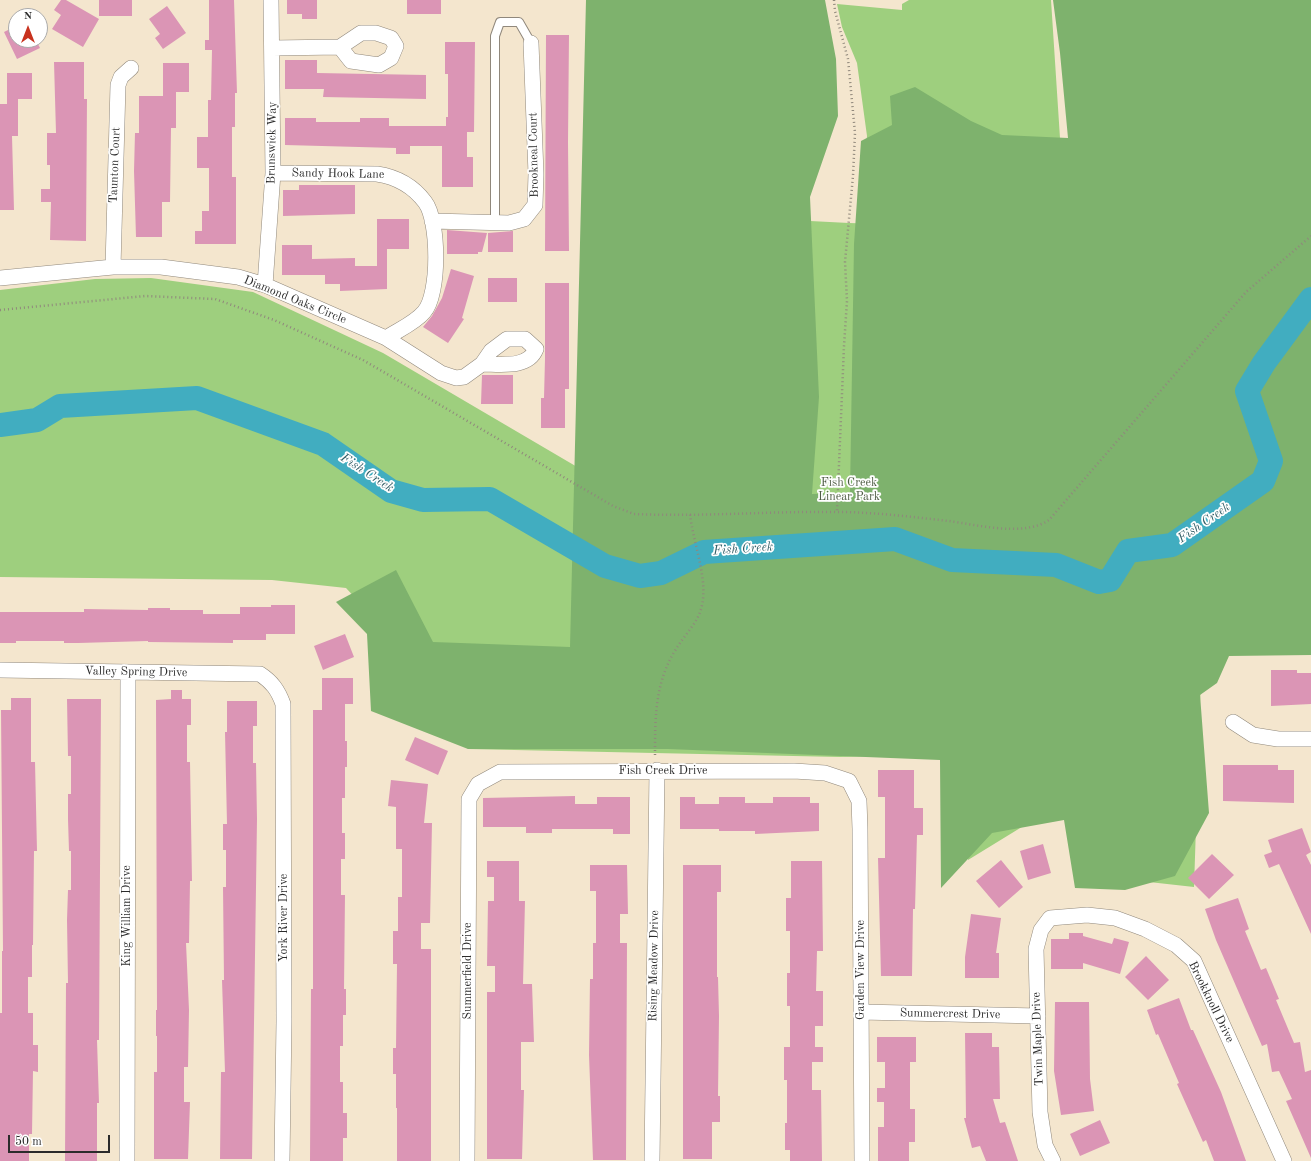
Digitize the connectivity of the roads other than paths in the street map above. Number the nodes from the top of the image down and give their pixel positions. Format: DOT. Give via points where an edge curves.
graph roads {
  1 [pos="272,0"];
  2 [pos="531,43"];
  3 [pos="340,47"];
  4 [pos="272,48"];
  5 [pos="131,68"];
  6 [pos="273,173"];
  7 [pos="432,221"];
  8 [pos="494,222"];
  9 [pos="112,267"];
  10 [pos="0,278"];
  11 [pos="265,285"];
  12 [pos="386,338"];
  13 [pos="482,364"];
  14 [pos="0,670"];
  15 [pos="128,672"];
  16 [pos="270,680"];
  17 [pos="1233,722"];
  18 [pos="1311,740"];
  19 [pos="657,770"];
  20 [pos="849,781"];
  21 [pos="478,784"];
  22 [pos="1050,918"];
  23 [pos="861,1012"];
  24 [pos="1038,1016"];
  25 [pos="127,1161"];
  26 [pos="282,1161"];
  27 [pos="467,1161"];
  28 [pos="652,1161"];
  29 [pos="862,1161"];
  30 [pos="1053,1161"];
  31 [pos="1284,1161"];
  1 -- 4 [label="street, Brunswick Way"];
  2 -- 8 [label="street, Brookneal Court" via="535,205 524,219 509,223"];
  2 -- 8 [label="lane" via="519,22 500,22 495,36"];
  3 -- 4 [label="street"];
  4 -- 6 [label="street, Brunswick Way"];
  5 -- 9 [label="street, Taunton Court" via="121,77 118,85"];
  6 -- 7 [label="street, Sandy Hook Lane" via="391,176 410,186 426,203"];
  6 -- 11 [label="street, Brunswick Way"];
  7 -- 8 [label="street, Brookneal Court"];
  7 -- 12 [label="street, Sandy Hook Lane" via="436,278 434,292 425,312"];
  9 -- 10 [label="street, Diamond Oaks Circle"];
  9 -- 11 [label="street, Diamond Oaks Circle" via="161,267 238,277"];
  11 -- 12 [label="street, Diamond Oaks Circle"];
  12 -- 13 [label="street, Diamond Oaks Circle" via="442,373 456,378 464,377"];
  14 -- 15 [label="street, Valley Spring Drive"];
  15 -- 16 [label="street, Valley Spring Drive" via="260,674"];
  15 -- 25 [label="street, King William Drive"];
  16 -- 26 [label="street, York River Drive" via="279,691 283,704"];
  17 -- 18 [label="street" via="1253,735 1278,740"];
  19 -- 20 [label="street, Fish Creek Drive" via="794,771 825,773"];
  19 -- 21 [label="street, Fish Creek Drive" via="500,772"];
  19 -- 28 [label="street, Rising Meadow Drive"];
  20 -- 23 [label="street, Garden View Drive" via="859,801"];
  21 -- 27 [label="street, Summerfield Drive" via="469,799"];
  22 -- 24 [label="street, Twin Maple Drive" via="1042,930 1036,949"];
  22 -- 31 [label="street, Brookknoll Drive" via="1087,915 1115,918 1145,929 1176,945 1194,961"];
  23 -- 24 [label="street, Summercrest Drive"];
  23 -- 29 [label="street, Garden View Drive"];
  24 -- 30 [label="street, Twin Maple Drive" via="1040,1112 1045,1145"];
}
